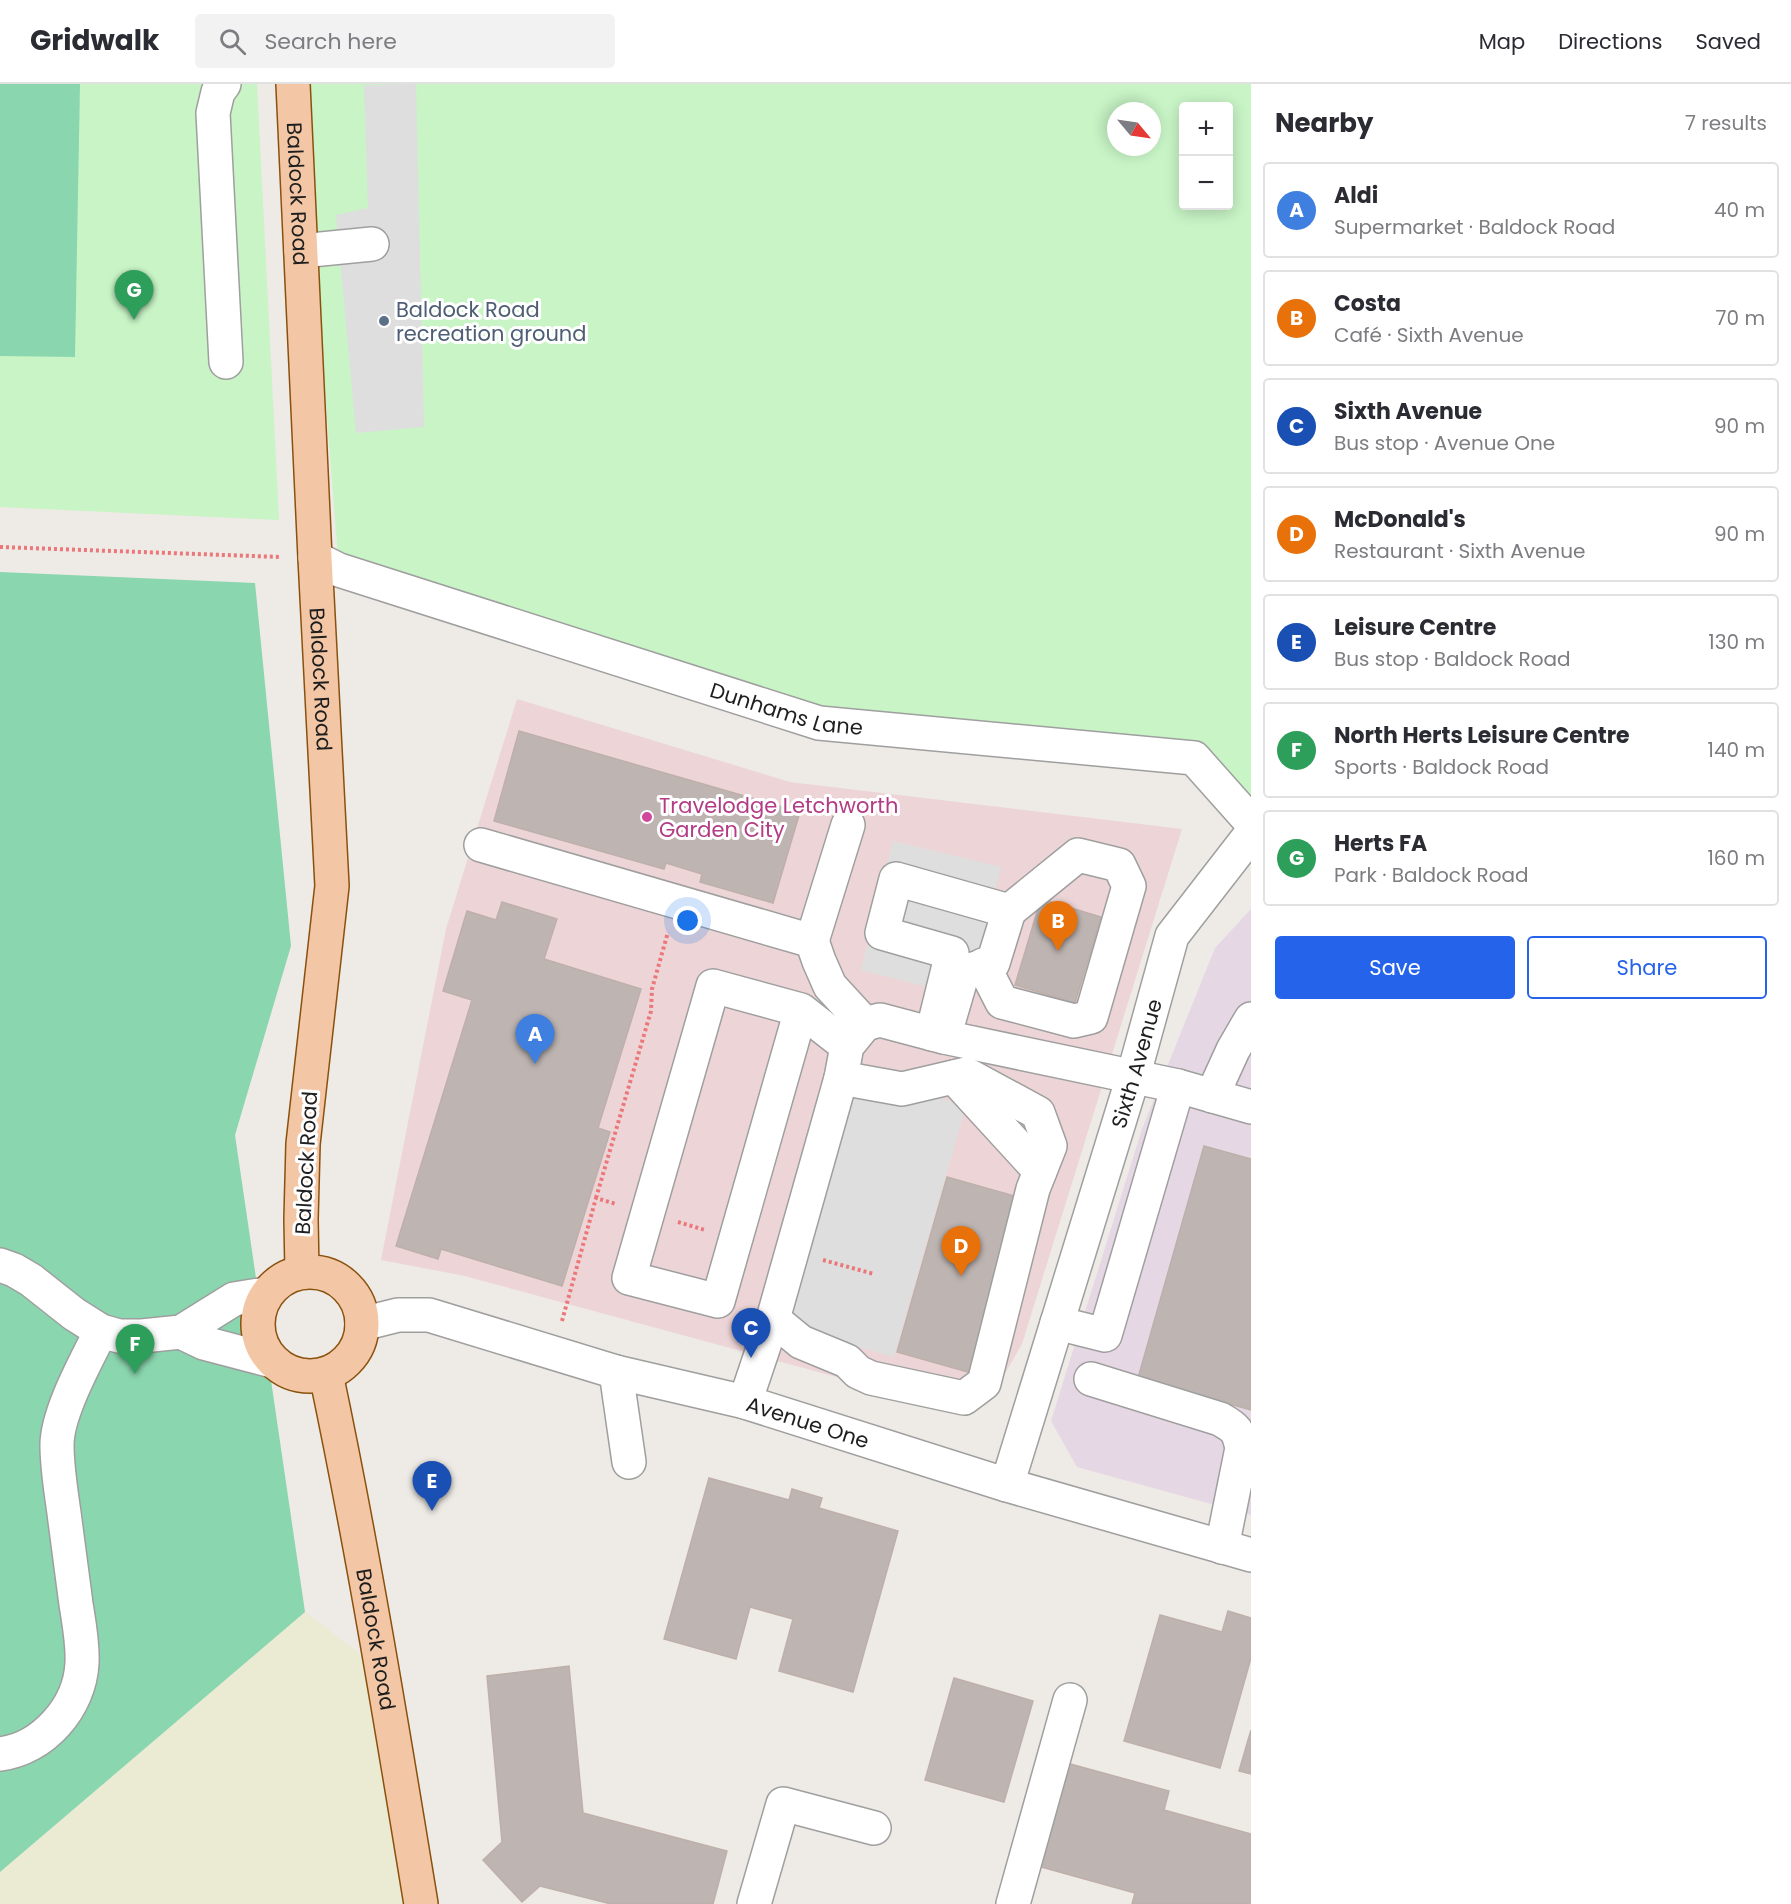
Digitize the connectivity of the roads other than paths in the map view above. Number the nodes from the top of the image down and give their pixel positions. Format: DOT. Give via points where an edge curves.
graph roads {
  1 [pos="224,84"];
  2 [pos="293,84"];
  3 [pos="372,244"];
  4 [pos="301,251"];
  5 [pos="226,363"];
  6 [pos="315,558"];
  7 [pos="1251,822"];
  8 [pos="848,825"];
  9 [pos="1251,834"];
  10 [pos="481,846"];
  11 [pos="1009,911"];
  12 [pos="812,941"];
  13 [pos="983,965"];
  14 [pos="801,1010"];
  15 [pos="1251,1019"];
  16 [pos="856,1035"];
  17 [pos="938,1036"];
  18 [pos="1133,1077"];
  19 [pos="841,1078"];
  20 [pos="1178,1086"];
  21 [pos="1212,1096"];
  22 [pos="1251,1107"];
  23 [pos="0,1265"];
  24 [pos="302,1272"];
  25 [pos="266,1294"];
  26 [pos="773,1319"];
  27 [pos="1057,1323"];
  28 [pos="362,1324"];
  29 [pos="101,1331"];
  30 [pos="181,1332"];
  31 [pos="272,1361"];
  32 [pos="616,1372"];
  33 [pos="326,1374"];
  34 [pos="1091,1379"];
  35 [pos="745,1402"];
  36 [pos="629,1462"];
  37 [pos="1007,1485"];
  38 [pos="1236,1551"];
  39 [pos="1070,1700"];
  40 [pos="0,1754"];
  41 [pos="874,1828"];
  42 [pos="422,1904"];
  43 [pos="754,1904"];
  44 [pos="1013,1904"];
  1 -- 5 [label="street" via="213,113"];
  2 -- 4 [label="main road, Baldock Road"];
  3 -- 4 [label="street"];
  4 -- 6 [label="main road, Baldock Road"];
  6 -- 7 [label="street, Dunhams Lane" via="339,570 819,723 1194,758"];
  6 -- 24 [label="main road, Baldock Road" via="332,886 303,1144"];
  8 -- 12 [label="street"];
  9 -- 18 [label="street, Sixth Avenue" via="1172,936"];
  10 -- 12 [label="street"];
  11 -- 13 [label="street" via="993,963"];
  11 -- 13 [label="street" via="1078,855 1119,865 1129,886 1091,1017 1074,1021 1002,1002"];
  11 -- 17 [label="street" via="896,879 882,933 952,953"];
  12 -- 16 [label="street"];
  13 -- 17 [label="street" via="963,972"];
  14 -- 14 [label="street" via="718,1301 629,1278 713,986"];
  14 -- 16 [label="street"];
  15 -- 21 [label="street"];
  16 -- 17 [label="street" via="880,1020"];
  16 -- 19 [label="street"];
  17 -- 18 [label="street"];
  18 -- 20 [label="street"];
  18 -- 27 [label="street, Sixth Avenue"];
  19 -- 26 [label="street"];
  19 -- 26 [label="street" via="902,1089 954,1077 1040,1171 984,1383 964,1398 871,1378 847,1361 801,1342"];
  20 -- 21 [label="street"];
  20 -- 27 [label="street" via="1105,1335"];
  21 -- 22 [label="street"];
  23 -- 29 [label="street" via="31,1280"];
  24 -- 25 [label="main road" via="288,1276"];
  24 -- 28 [label="main road" via="320,1272 350,1290 360,1307"];
  25 -- 30 [label="street" via="234,1299"];
  25 -- 31 [label="main road" via="257,1329"];
  26 -- 35 [label="street"];
  27 -- 37 [label="street, Sixth Avenue"];
  28 -- 32 [label="street, Avenue One" via="398,1315 429,1316"];
  28 -- 33 [label="main road" via="360,1341 352,1355"];
  29 -- 30 [label="street" via="119,1336"];
  29 -- 40 [label="street" via="64,1410 57,1443 81,1637 82,1665 77,1686 61,1719 45,1734 13,1752"];
  30 -- 31 [label="street" via="204,1343"];
  31 -- 33 [label="main road" via="288,1372 307,1377"];
  32 -- 35 [label="street, Avenue One"];
  32 -- 36 [label="street"];
  33 -- 42 [label="main road, Baldock Road" via="349,1483"];
  34 -- 38 [label="street" via="1220,1419 1238,1432 1242,1448"];
  35 -- 37 [label="street, Avenue One"];
  37 -- 38 [label="street, Avenue One"];
  39 -- 44 [label="street"];
  41 -- 43 [label="street" via="783,1804"];
}
